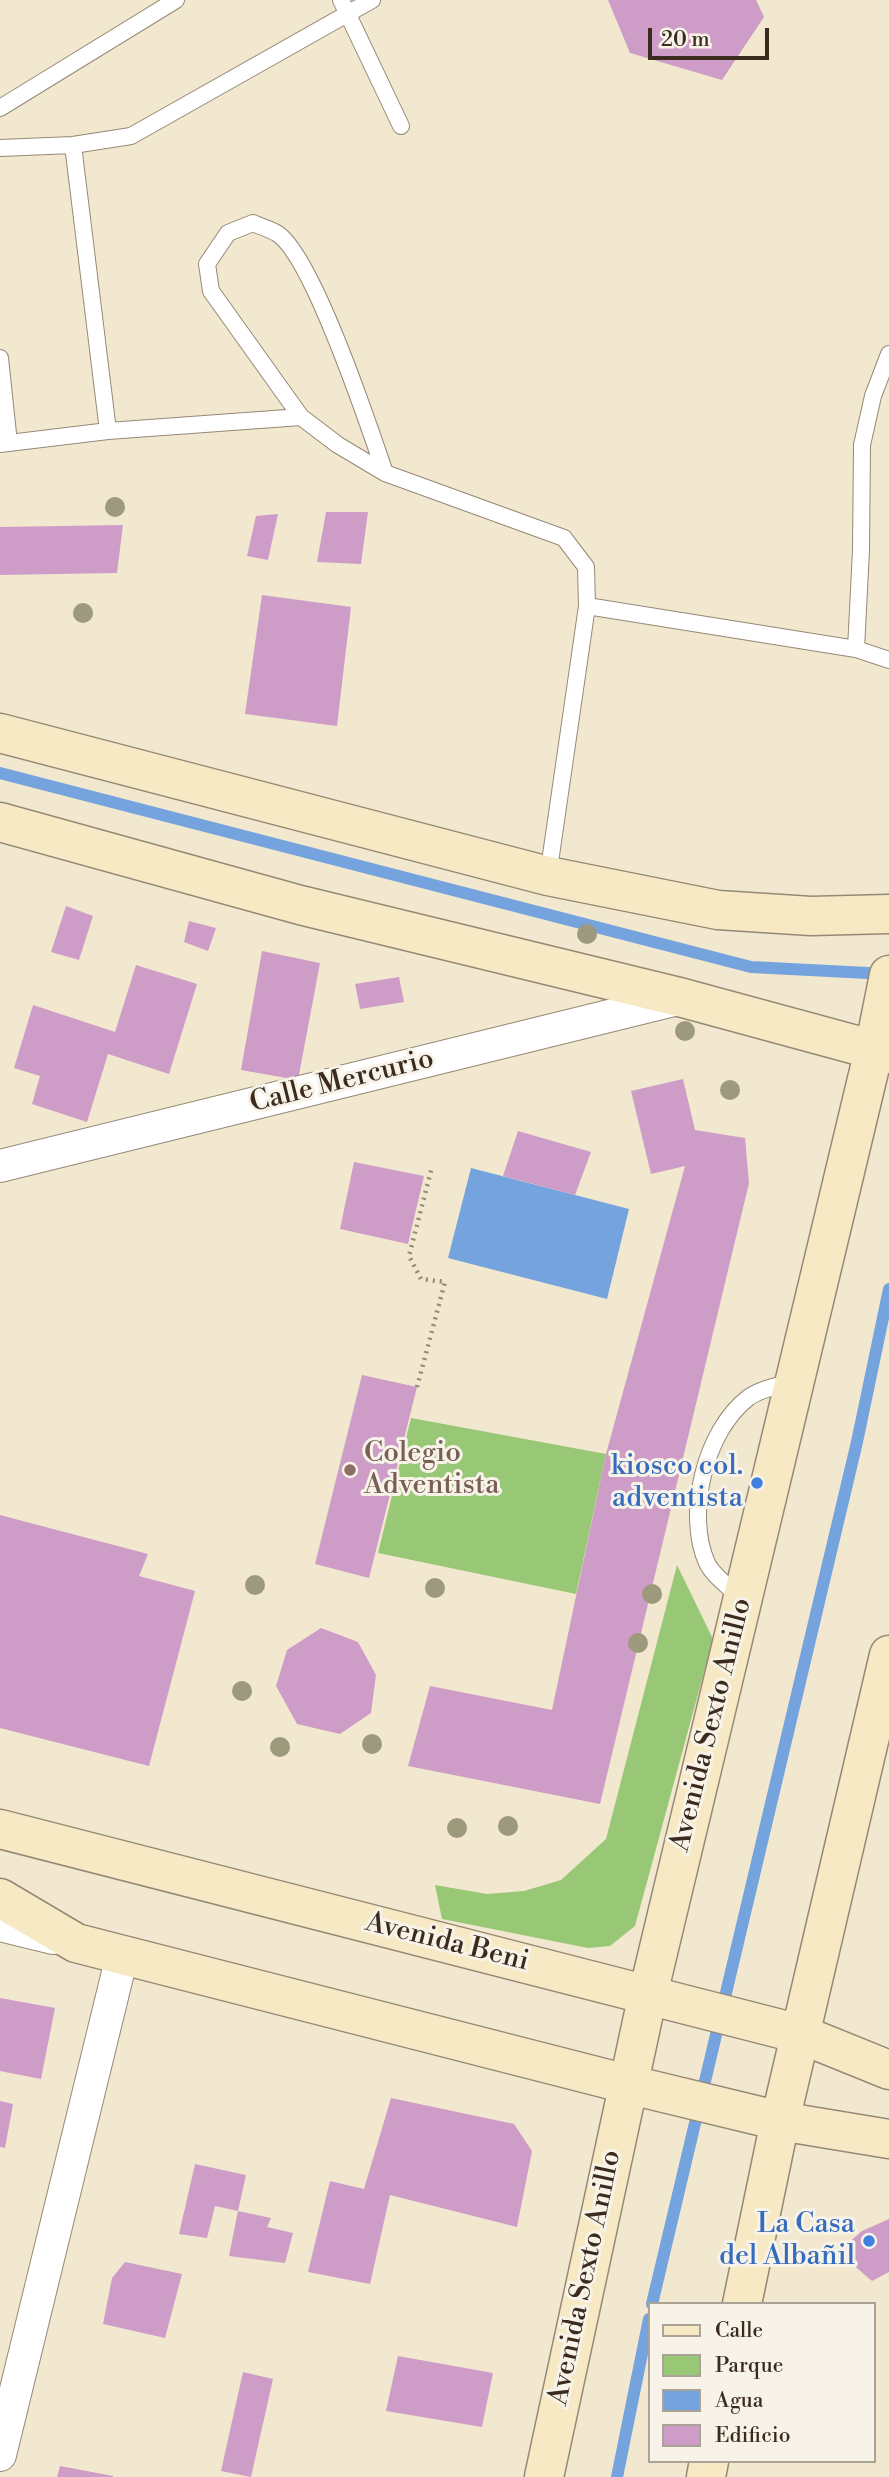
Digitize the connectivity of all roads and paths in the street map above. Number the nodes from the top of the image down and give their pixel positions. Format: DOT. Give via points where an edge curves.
graph roads {
  1 [pos="176,0"];
  2 [pos="372,0"];
  3 [pos="345,7"];
  4 [pos="0,108"];
  5 [pos="401,126"];
  6 [pos="73,145"];
  7 [pos="0,148"];
  8 [pos="889,354"];
  9 [pos="0,358"];
  10 [pos="301,417"];
  11 [pos="108,431"];
  12 [pos="5,443"];
  13 [pos="385,473"];
  14 [pos="587,606"];
  15 [pos="856,649"];
  16 [pos="889,660"];
  17 [pos="0,733"];
  18 [pos="0,822"];
  19 [pos="548,876"];
  20 [pos="889,914"];
  21 [pos="889,975"];
  22 [pos="683,998"];
  23 [pos="882,1052"];
  24 [pos="0,1166"];
  25 [pos="432,1167"];
  26 [pos="796,1381"];
  27 [pos="417,1387"];
  28 [pos="742,1600"];
  29 [pos="889,1655"];
  30 [pos="0,1829"];
  31 [pos="0,1898"];
  32 [pos="0,1925"];
  33 [pos="76,1943"];
  34 [pos="122,1956"];
  35 [pos="660,1997"];
  36 [pos="791,2032"];
  37 [pos="889,2070"];
  38 [pos="640,2087"];
  39 [pos="768,2118"];
  40 [pos="889,2139"];
  41 [pos="742,2302"];
  42 [pos="0,2454"];
  43 [pos="544,2477"];
  1 -- 4 [label="lane"];
  2 -- 3 [label="lane"];
  3 -- 5 [label="lane"];
  3 -- 6 [label="lane" via="131,136"];
  6 -- 7 [label="lane"];
  6 -- 11 [label="lane"];
  8 -- 15 [label="lane" via="862,445"];
  9 -- 12 [label="lane"];
  10 -- 11 [label="lane"];
  10 -- 13 [label="lane"];
  10 -- 13 [label="lane" via="212,291 207,264 228,233 253,223 278,234 300,259 359,394"];
  11 -- 12 [label="lane"];
  13 -- 14 [label="lane" via="564,538 586,566"];
  14 -- 15 [label="lane"];
  14 -- 19 [label="lane"];
  15 -- 16 [label="lane"];
  17 -- 19 [label="street"];
  18 -- 22 [label="street" via="300,905"];
  19 -- 20 [label="street" via="718,910 811,916"];
  21 -- 23 [label="street, Avenida Sexto Anillo"];
  22 -- 23 [label="street"];
  22 -- 24 [label="street, Calle Mercurio"];
  23 -- 26 [label="street, Avenida Sexto Anillo"];
  25 -- 27 [label="path" via="409,1256 421,1279 445,1282"];
  26 -- 28 [label="street, Avenida Sexto Anillo"];
  26 -- 28 [label="lane" via="750,1396 723,1420 710,1453 696,1517 708,1565"];
  28 -- 35 [label="street, Avenida Sexto Anillo"];
  29 -- 36 [label="street"];
  30 -- 35 [label="street, Avenida Beni"];
  31 -- 33 [label="street"];
  32 -- 33 [label="street"];
  33 -- 34 [label="street"];
  34 -- 38 [label="street"];
  34 -- 42 [label="street"];
  35 -- 36 [label="street, Avenida Beni"];
  35 -- 38 [label="street, Avenida Sexto Anillo"];
  36 -- 37 [label="street, Avenida Beni"];
  36 -- 39 [label="street"];
  38 -- 39 [label="street"];
  38 -- 43 [label="street, Avenida Sexto Anillo"];
  39 -- 40 [label="street"];
  39 -- 41 [label="street"];
}
